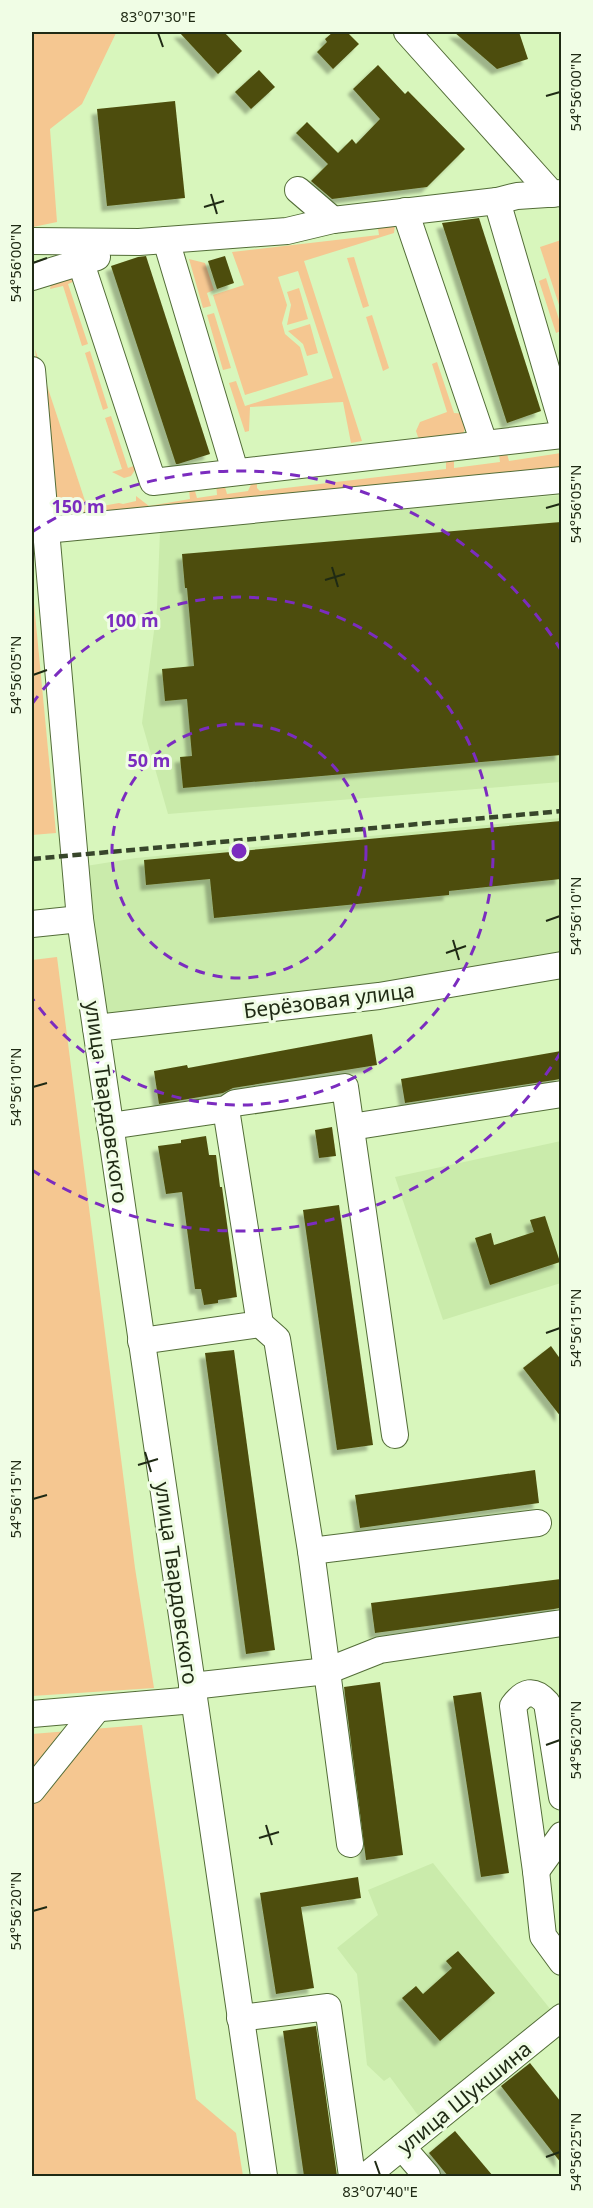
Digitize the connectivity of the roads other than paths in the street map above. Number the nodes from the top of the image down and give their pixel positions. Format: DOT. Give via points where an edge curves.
graph roads {
  1 [pos="414,35"];
  2 [pos="298,190"];
  3 [pos="557,193"];
  4 [pos="497,201"];
  5 [pos="405,211"];
  6 [pos="333,220"];
  7 [pos="166,240"];
  8 [pos="32,242"];
  9 [pos="140,242"];
  10 [pos="81,263"];
  11 [pos="32,277"];
  12 [pos="32,370"];
  13 [pos="561,423"];
  14 [pos="561,435"];
  15 [pos="484,443"];
  16 [pos="235,471"];
  17 [pos="561,480"];
  18 [pos="45,530"];
  19 [pos="80,919"];
  20 [pos="32,924"];
  21 [pos="561,965"];
  22 [pos="96,1028"];
  23 [pos="561,1094"];
  24 [pos="226,1109"];
  25 [pos="110,1126"];
  26 [pos="351,1127"];
  27 [pos="260,1324"];
  28 [pos="141,1341"];
  29 [pos="395,1435"];
  30 [pos="538,1523"];
  31 [pos="311,1551"];
  32 [pos="561,1623"];
  33 [pos="327,1671"];
  34 [pos="193,1693"];
  35 [pos="97,1709"];
  36 [pos="32,1714"];
  37 [pos="32,1790"];
  38 [pos="561,1797"];
  39 [pos="561,1835"];
  40 [pos="350,1844"];
  41 [pos="536,1871"];
  42 [pos="561,1962"];
  43 [pos="561,2017"];
  44 [pos="240,2018"];
  45 [pos="402,2147"];
  46 [pos="264,2176"];
  47 [pos="352,2176"];
  48 [pos="366,2176"];
  49 [pos="427,2176"];
  1 -- 3 [label="street"];
  2 -- 6 [label="street"];
  3 -- 4 [label="street"];
  4 -- 5 [label="street"];
  4 -- 13 [label="street"];
  5 -- 6 [label="street"];
  5 -- 15 [label="street"];
  6 -- 7 [label="street" via="287,231"];
  7 -- 9 [label="street"];
  7 -- 16 [label="street"];
  8 -- 9 [label="street"];
  9 -- 10 [label="street"];
  10 -- 11 [label="street"];
  10 -- 16 [label="street" via="153,482"];
  12 -- 18 [label="street, улица Твардовского"];
  14 -- 15 [label="street"];
  15 -- 16 [label="street"];
  17 -- 18 [label="street"];
  18 -- 19 [label="street, улица Твардовского"];
  19 -- 20 [label="street"];
  19 -- 22 [label="street, улица Твардовского"];
  21 -- 22 [label="street, Берёзовая улица" via="379,996"];
  22 -- 25 [label="street, улица Твардовского"];
  23 -- 26 [label="street"];
  24 -- 25 [label="street"];
  24 -- 26 [label="street" via="235,1103 345,1087"];
  24 -- 27 [label="street"];
  25 -- 28 [label="street, улица Твардовского"];
  26 -- 29 [label="street"];
  27 -- 28 [label="street"];
  27 -- 31 [label="street" via="277,1339"];
  28 -- 34 [label="street, улица Твардовского"];
  30 -- 31 [label="street"];
  31 -- 33 [label="street"];
  32 -- 33 [label="street" via="380,1650"];
  33 -- 34 [label="street"];
  33 -- 40 [label="street"];
  34 -- 35 [label="street"];
  34 -- 44 [label="street, улица Твардовского"];
  35 -- 36 [label="street"];
  35 -- 37 [label="street"];
  38 -- 41 [label="street" via="547,1702 540,1695 520,1696 513,1706"];
  39 -- 41 [label="street"];
  41 -- 42 [label="street" via="543,1936"];
  43 -- 45 [label="street, улица Шукшина"];
  44 -- 46 [label="street, улица Твардовского"];
  44 -- 47 [label="street" via="328,2007"];
  45 -- 48 [label="street, улица Шукшина"];
  45 -- 49 [label="street"];
}
